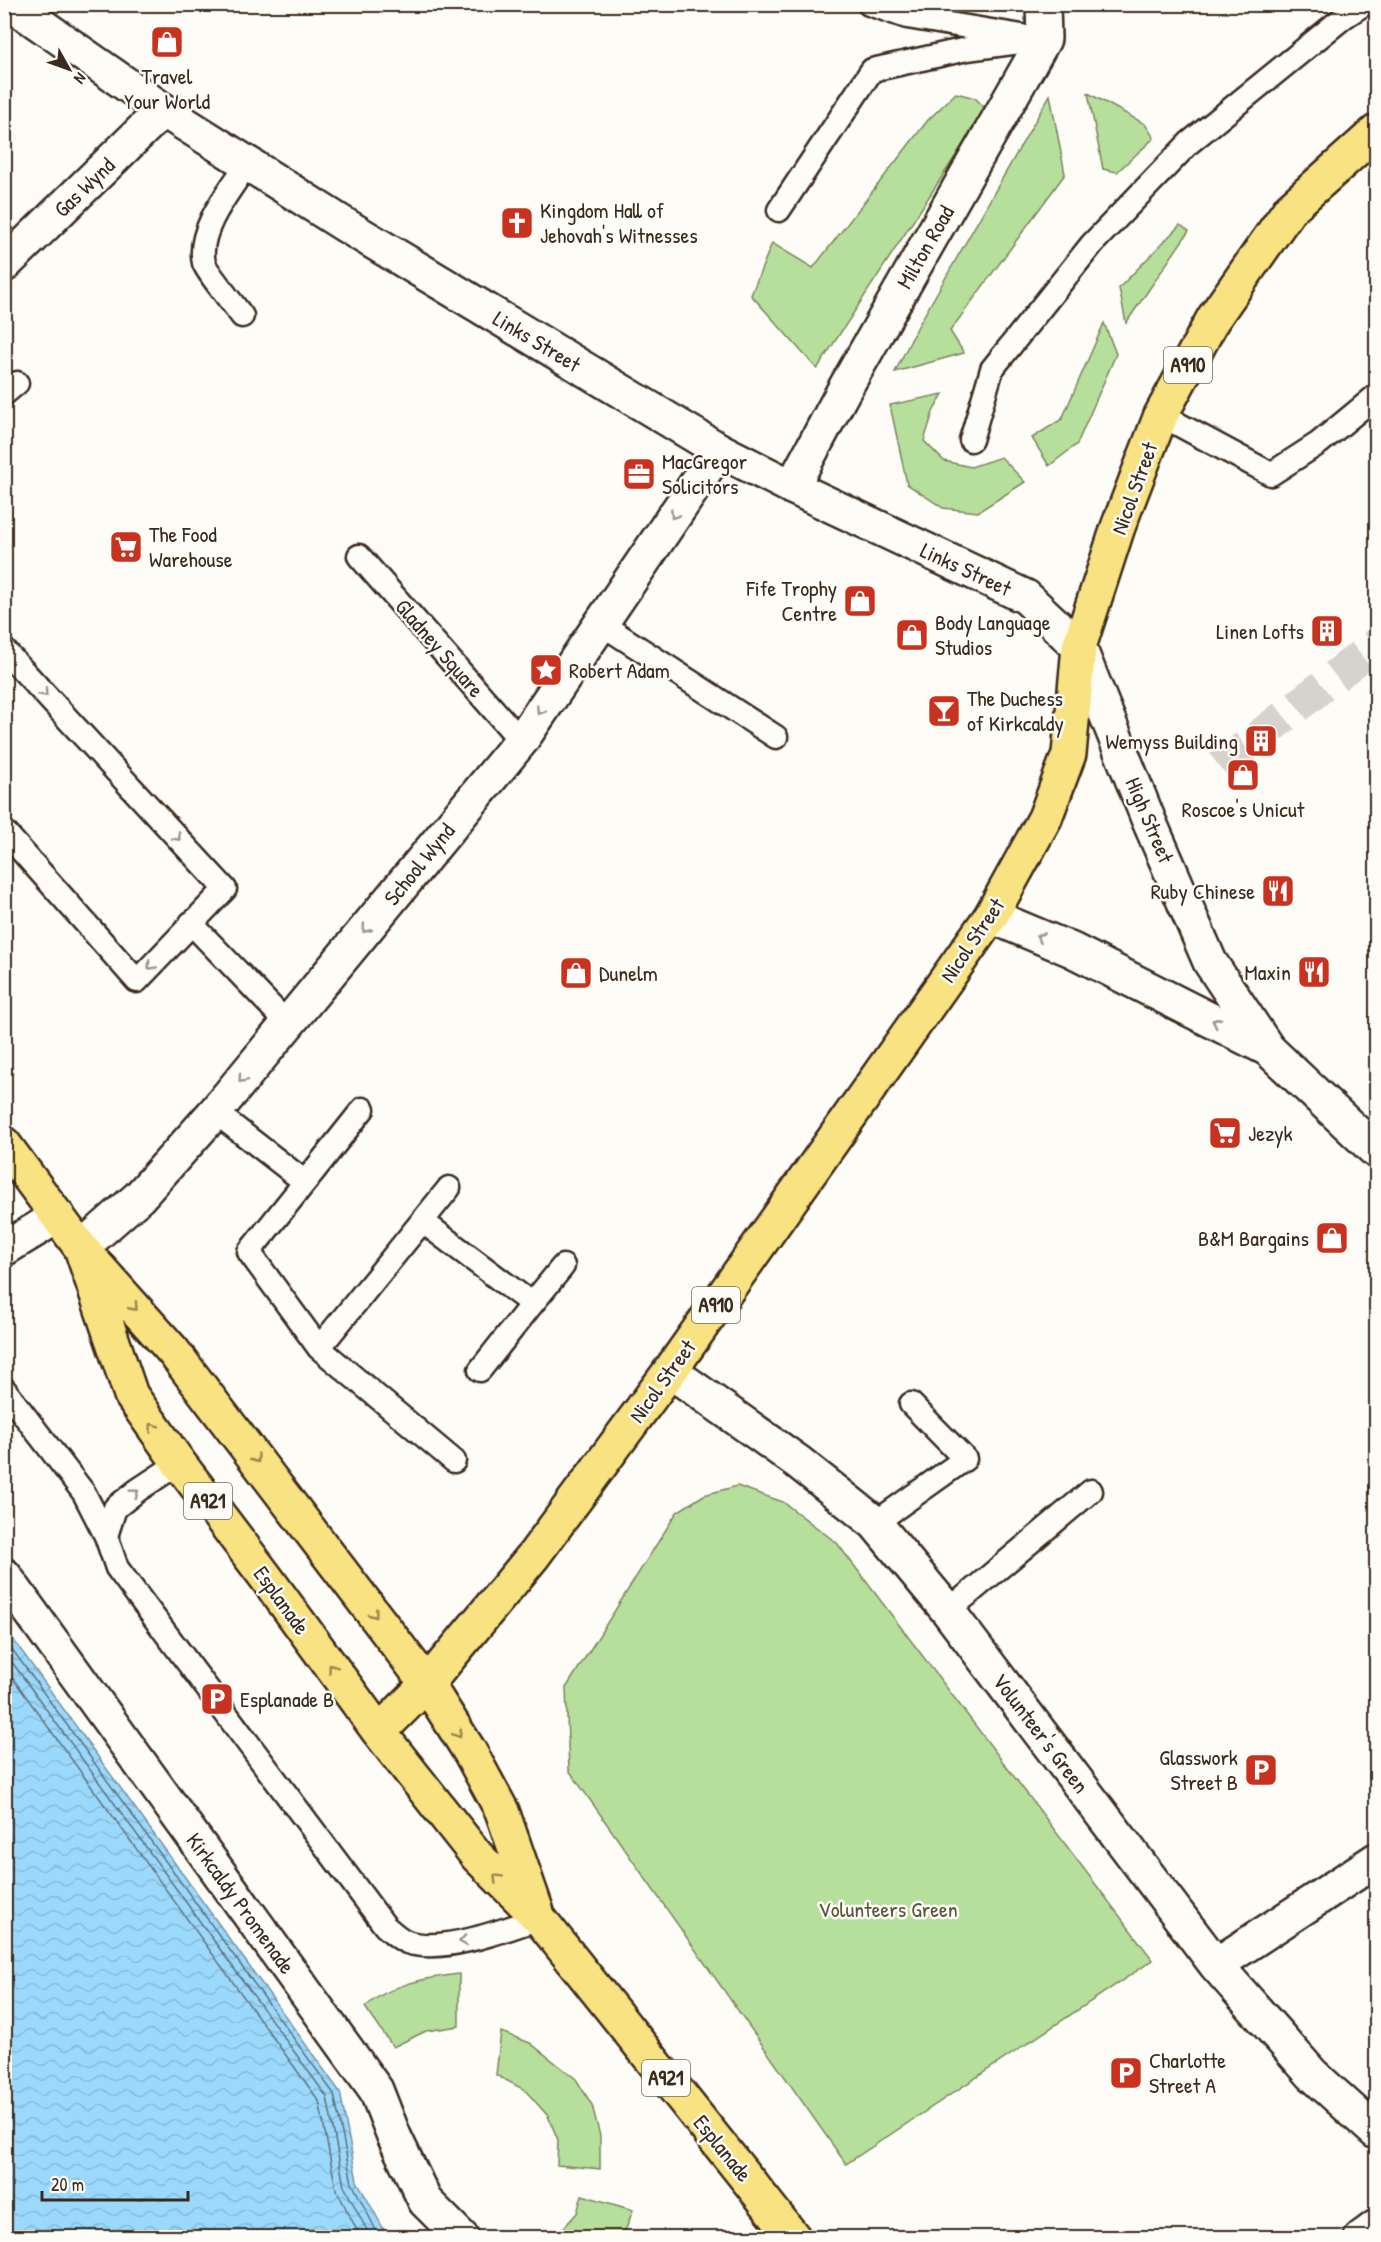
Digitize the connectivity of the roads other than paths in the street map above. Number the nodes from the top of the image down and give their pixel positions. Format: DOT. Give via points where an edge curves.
graph roads {
  1 [pos="11,4"];
  2 [pos="869,4"];
  3 [pos="1043,4"];
  4 [pos="1364,4"];
  5 [pos="1044,39"];
  6 [pos="163,110"];
  7 [pos="1377,132"];
  8 [pos="248,163"];
  9 [pos="779,210"];
  10 [pos="4,265"];
  11 [pos="242,316"];
  12 [pos="1377,396"];
  13 [pos="1161,415"];
  14 [pos="971,440"];
  15 [pos="718,450"];
  16 [pos="792,487"];
  17 [pos="359,556"];
  18 [pos="600,623"];
  19 [pos="1079,647"];
  20 [pos="4,650"];
  21 [pos="776,737"];
  22 [pos="520,741"];
  23 [pos="4,831"];
  24 [pos="991,916"];
  25 [pos="191,923"];
  26 [pos="288,1024"];
  27 [pos="1268,1049"];
  28 [pos="363,1108"];
  29 [pos="215,1112"];
  30 [pos="1377,1151"];
  31 [pos="8,1155"];
  32 [pos="305,1182"];
  33 [pos="449,1188"];
  34 [pos="58,1216"];
  35 [pos="422,1221"];
  36 [pos="81,1248"];
  37 [pos="4,1250"];
  38 [pos="563,1266"];
  39 [pos="532,1305"];
  40 [pos="319,1348"];
  41 [pos="480,1370"];
  42 [pos="670,1371"];
  43 [pos="4,1389"];
  44 [pos="911,1404"];
  45 [pos="454,1461"];
  46 [pos="179,1463"];
  47 [pos="1090,1491"];
  48 [pos="875,1523"];
  49 [pos="106,1536"];
  50 [pos="4,1575"];
  51 [pos="948,1611"];
  52 [pos="427,1684"];
  53 [pos="379,1732"];
  54 [pos="1377,1860"];
  55 [pos="539,1918"];
  56 [pos="1216,1965"];
  57 [pos="1377,2132"];
  58 [pos="1377,2227"];
  59 [pos="462,2238"];
  60 [pos="794,2238"];
  61 [pos="1361,2238"];
  1 -- 6 [label="street, Links Street"];
  2 -- 5 [label="lane" via="907,16"];
  3 -- 5 [label="street"];
  4 -- 14 [label="lane" via="1344,16 1189,143 1092,243 992,369"];
  5 -- 9 [label="lane" via="872,70"];
  5 -- 16 [label="street, Milton Road"];
  6 -- 8 [label="street, Links Street"];
  6 -- 10 [label="street, Gas Wynd"];
  7 -- 13 [label="main road, Nicol Street / A910" via="1290,209 1213,319"];
  8 -- 11 [label="lane" via="212,218 204,264"];
  8 -- 15 [label="street, Links Street"];
  12 -- 13 [label="lane" via="1319,443 1271,474"];
  13 -- 19 [label="main road, Nicol Street / A910" via="1118,527"];
  15 -- 16 [label="street, Links Street"];
  15 -- 18 [label="street, School Wynd, one-way"];
  16 -- 19 [label="street, Links Street" via="1026,597"];
  17 -- 22 [label="lane, Gladney Square"];
  18 -- 21 [label="lane"];
  18 -- 22 [label="street, School Wynd, one-way"];
  19 -- 24 [label="main road, Nicol Street / A910" via="1069,754 1045,818"];
  19 -- 27 [label="street, High Street" via="1210,962"];
  20 -- 25 [label="lane, one-way" via="225,889"];
  22 -- 26 [label="street, School Wynd, one-way"];
  25 -- 23 [label="lane, one-way" via="137,981"];
  27 -- 24 [label="street, High Street, one-way" via="1072,950"];
  24 -- 42 [label="main road, Nicol Street / A910"];
  25 -- 26 [label="lane"];
  26 -- 29 [label="street, School Wynd, one-way"];
  27 -- 30 [label="street, High Street"];
  28 -- 32 [label="lane"];
  29 -- 32 [label="lane"];
  29 -- 36 [label="street, School Wynd" via="139,1197"];
  31 -- 34 [label="main road, Esplanade / A921"];
  32 -- 40 [label="lane" via="249,1252"];
  33 -- 35 [label="lane"];
  34 -- 36 [label="main road, Esplanade / A921"];
  34 -- 37 [label="street"];
  35 -- 39 [label="lane"];
  35 -- 40 [label="lane"];
  46 -- 36 [label="main road, Esplanade / A921, one-way" via="131,1395"];
  36 -- 52 [label="main road, Esplanade / A921, one-way" via="173,1351"];
  38 -- 39 [label="lane"];
  39 -- 41 [label="lane"];
  40 -- 45 [label="lane"];
  42 -- 48 [label="street, Volunteer's Green" via="798,1462"];
  42 -- 52 [label="main road, Nicol Street / A910" via="534,1555"];
  43 -- 49 [label="lane" via="84,1493"];
  44 -- 48 [label="lane" via="965,1459"];
  49 -- 46 [label="lane, one-way" via="115,1508"];
  53 -- 46 [label="main road, Esplanade / A921, one-way"];
  47 -- 51 [label="lane"];
  48 -- 51 [label="street, Volunteer's Green"];
  55 -- 49 [label="lane, one-way" via="489,1936 424,1945 406,1942 384,1926 117,1568"];
  50 -- 59 [label="street, Kirkcaldy Promenade" via="376,2090 425,2200"];
  51 -- 56 [label="street, Volunteer's Green"];
  52 -- 53 [label="main road, Nicol Street"];
  52 -- 55 [label="main road, Esplanade / A921, one-way" via="502,1811"];
  55 -- 53 [label="main road, Esplanade / A921, one-way" via="477,1856"];
  54 -- 56 [label="street"];
  55 -- 60 [label="main road, Esplanade / A921"];
  56 -- 57 [label="street, Volunteer's Green" via="1312,2074"];
  58 -- 61 [label="street"];
}
